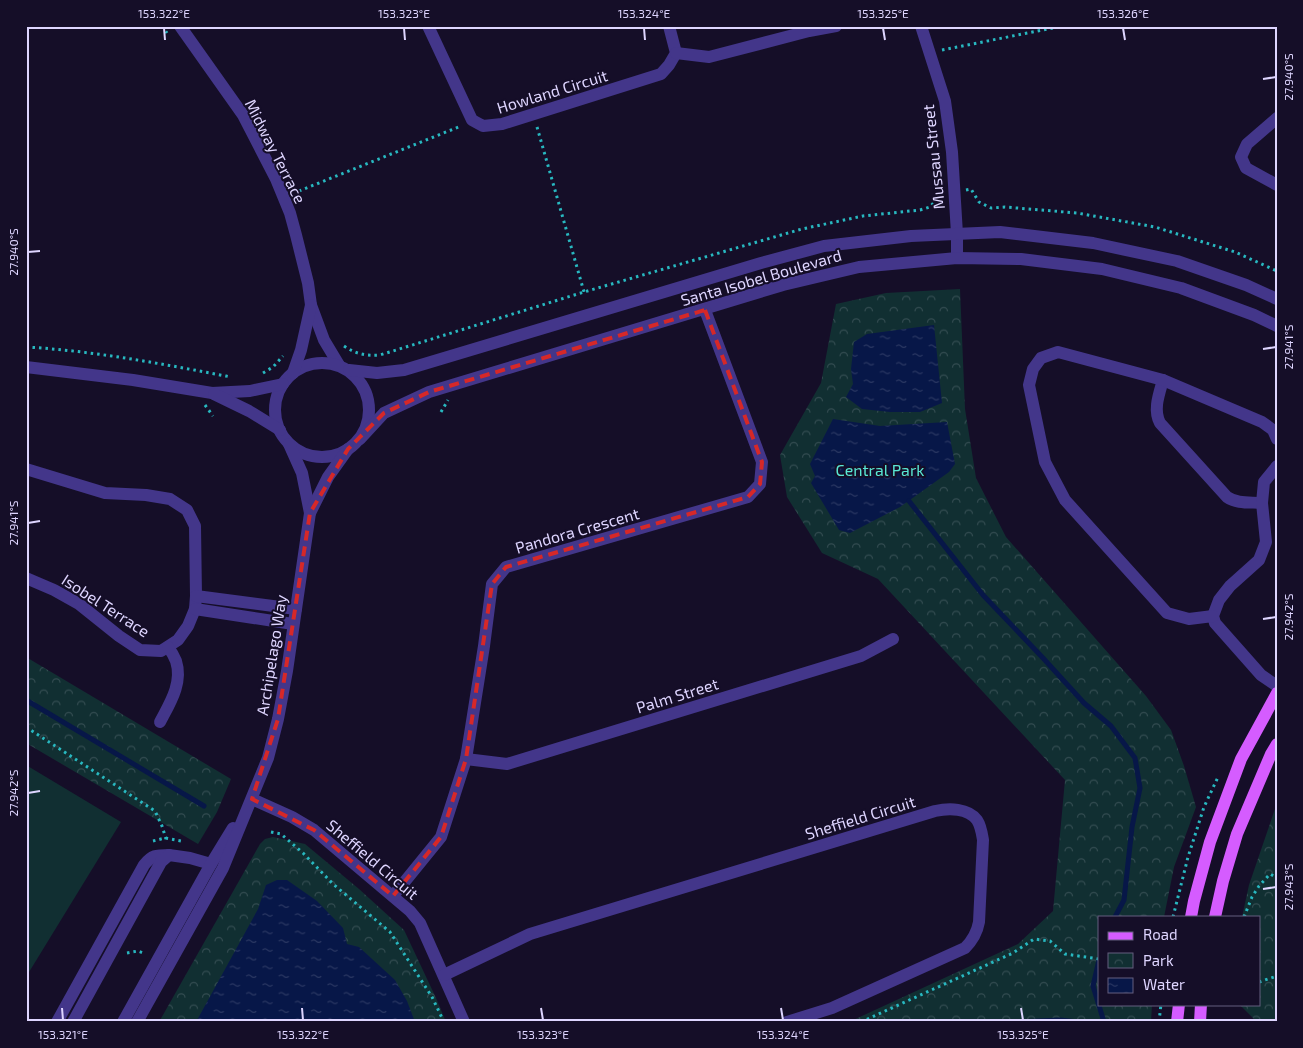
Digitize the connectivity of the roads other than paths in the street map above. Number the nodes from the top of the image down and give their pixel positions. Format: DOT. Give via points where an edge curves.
graph roads {
  1 [pos="180,26"];
  2 [pos="428,26"];
  3 [pos="669,26"];
  4 [pos="836,26"];
  5 [pos="921,26"];
  6 [pos="676,53"];
  7 [pos="1277,118"];
  8 [pos="1277,185"];
  9 [pos="957,234"];
  10 [pos="957,258"];
  11 [pos="1277,299"];
  12 [pos="311,306"];
  13 [pos="705,310"];
  14 [pos="1277,326"];
  15 [pos="26,367"];
  16 [pos="344,368"];
  17 [pos="293,372"];
  18 [pos="1162,380"];
  19 [pos="282,384"];
  20 [pos="212,393"];
  21 [pos="280,430"];
  22 [pos="360,439"];
  23 [pos="1277,439"];
  24 [pos="289,443"];
  25 [pos="348,449"];
  26 [pos="1277,466"];
  27 [pos="26,470"];
  28 [pos="1262,502"];
  29 [pos="310,513"];
  30 [pos="26,578"];
  31 [pos="196,596"];
  32 [pos="296,609"];
  33 [pos="195,610"];
  34 [pos="1213,616"];
  35 [pos="293,624"];
  36 [pos="893,639"];
  37 [pos="168,647"];
  38 [pos="1277,686"];
  39 [pos="1277,693"];
  40 [pos="160,722"];
  41 [pos="1277,744"];
  42 [pos="466,759"];
  43 [pos="252,799"];
  44 [pos="169,855"];
  45 [pos="211,864"];
  46 [pos="393,896"];
  47 [pos="1191,916"];
  48 [pos="1215,916"];
  49 [pos="444,975"];
  50 [pos="1178,1006"];
  51 [pos="1201,1006"];
  52 [pos="57,1022"];
  53 [pos="73,1022"];
  54 [pos="123,1022"];
  55 [pos="137,1022"];
  56 [pos="464,1022"];
  57 [pos="787,1022"];
  58 [pos="1177,1022"];
  59 [pos="1200,1022"];
  1 -- 12 [label="street, Midway Terrace" via="243,115 276,180 290,213"];
  2 -- 6 [label="street, Howland Circuit" via="472,120 483,126 502,124 661,74"];
  3 -- 6 [label="street"];
  4 -- 6 [label="street" via="709,57"];
  5 -- 9 [label="street, Mussau Street" via="945,100"];
  7 -- 8 [label="street" via="1247,144 1241,157 1246,168"];
  9 -- 10 [label="street, Mussau Street"];
  9 -- 11 [label="street, Santa Isobel Boulevard" via="1000,232 1103,245 1177,261"];
  9 -- 16 [label="street, Santa Isobel Boulevard" via="824,246 404,370 377,373"];
  10 -- 13 [label="street, Santa Isobel Boulevard" via="859,267 783,285"];
  10 -- 14 [label="street, Santa Isobel Boulevard" via="1021,259 1102,268 1181,288"];
  12 -- 16 [label="street, Midway Terrace" via="324,340"];
  12 -- 17 [label="street, Midway Terrace"];
  13 -- 22 [label="street, Santa Isobel Boulevard" via="429,392 384,413"];
  13 -- 42 [label="street, Pandora Crescent" via="762,462 760,484 748,497 506,567 492,584"];
  15 -- 20 [label="street"];
  16 -- 17 [label="street" via="323,362"];
  16 -- 22 [label="street" via="360,381 367,394 370,410"];
  17 -- 19 [label="street"];
  18 -- 23 [label="street" via="1262,422 1273,430"];
  18 -- 28 [label="street" via="1156,410 1160,423 1227,497 1239,502"];
  18 -- 34 [label="street" via="1058,352 1041,358 1033,368 1029,385 1045,462 1065,500 1167,613 1188,619"];
  19 -- 20 [label="street" via="250,391"];
  19 -- 21 [label="street" via="276,399 275,415"];
  20 -- 21 [label="street"];
  21 -- 24 [label="street"];
  22 -- 25 [label="street"];
  24 -- 25 [label="street" via="317,457 333,456"];
  24 -- 29 [label="street, Archipelago Way" via="302,473"];
  25 -- 29 [label="street, Archipelago Way" via="328,477"];
  26 -- 28 [label="street" via="1264,482"];
  27 -- 31 [label="street, Isobel Terrace" via="105,492 170,499 187,510 195,526"];
  28 -- 34 [label="street" via="1266,542 1259,560 1230,586 1219,600"];
  29 -- 32 [label="street, Archipelago Way"];
  30 -- 37 [label="street, Isobel Terrace" via="79,604 140,650 161,651"];
  31 -- 32 [label="street"];
  31 -- 33 [label="street, Isobel Terrace"];
  32 -- 35 [label="street, Archipelago Way"];
  33 -- 35 [label="street"];
  33 -- 37 [label="street, Isobel Terrace" via="178,640"];
  34 -- 38 [label="street" via="1215,623 1261,675"];
  35 -- 43 [label="street, Archipelago Way" via="278,719 268,758"];
  36 -- 42 [label="street, Palm Street" via="861,656 507,764"];
  37 -- 40 [label="street, Isobel Terrace" via="176,660 178,676 175,693"];
  39 -- 47 [label="main road" via="1241,759 1210,842"];
  41 -- 48 [label="main road" via="1237,834"];
  42 -- 46 [label="street, Pandora Crescent" via="441,837"];
  43 -- 45 [label="street, Archipelago Way"];
  43 -- 46 [label="street, Sheffield Circuit" via="314,830"];
  43 -- 55 [label="street, Archipelago Way" via="223,868"];
  44 -- 45 [label="street"];
  44 -- 52 [label="street" via="155,855 144,865"];
  44 -- 53 [label="street" via="161,862"];
  45 -- 54 [label="street, Archipelago Way"];
  46 -- 49 [label="street, Sheffield Circuit" via="420,923"];
  49 -- 56 [label="street, Sheffield Circuit"];
  49 -- 57 [label="street, Sheffield Circuit" via="536,932 935,811 957,809 977,820 983,849 979,922 972,942 832,1008"];
  50 -- 58 [label="main road"];
  51 -- 59 [label="main road"];
}
